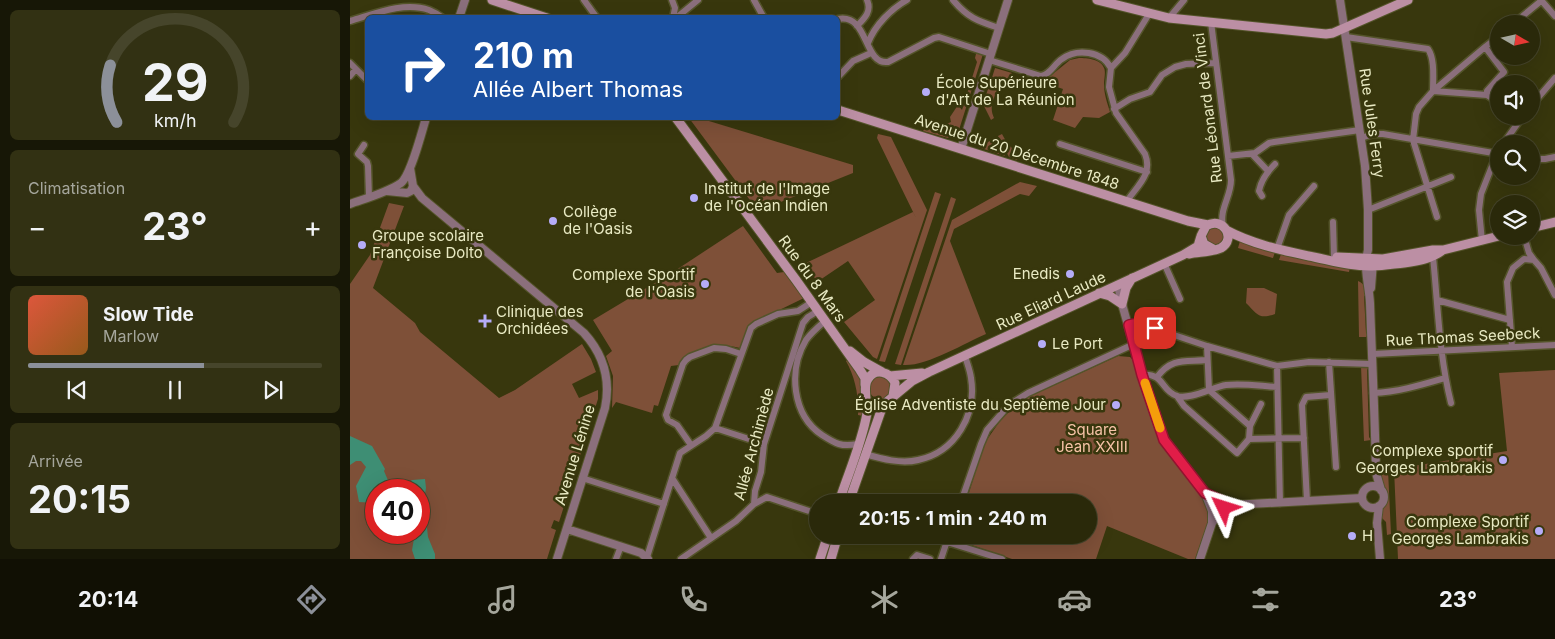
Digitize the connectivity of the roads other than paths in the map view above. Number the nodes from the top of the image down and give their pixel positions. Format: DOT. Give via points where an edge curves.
graph roads {
  1 [pos="465,0"];
  2 [pos="492,0"];
  3 [pos="584,0"];
  4 [pos="672,0"];
  5 [pos="698,0"];
  6 [pos="754,0"];
  7 [pos="867,0"];
  8 [pos="907,0"];
  9 [pos="953,0"];
  10 [pos="1008,0"];
  11 [pos="1097,0"];
  12 [pos="1184,0"];
  13 [pos="1340,0"];
  14 [pos="1408,0"];
  15 [pos="1541,0"];
  16 [pos="1149,14"];
  17 [pos="371,15"];
  18 [pos="437,15"];
  19 [pos="460,15"];
  20 [pos="538,15"];
  21 [pos="595,15"];
  22 [pos="674,15"];
  23 [pos="678,15"];
  24 [pos="762,15"];
  25 [pos="1524,15"];
  26 [pos="1555,16"];
  27 [pos="365,17"];
  28 [pos="1169,18"];
  29 [pos="840,19"];
  30 [pos="350,21"];
  31 [pos="1211,22"];
  32 [pos="857,26"];
  33 [pos="999,28"];
  34 [pos="1346,33"];
  35 [pos="868,43"];
  36 [pos="1490,43"];
  37 [pos="1485,47"];
  38 [pos="871,53"];
  39 [pos="990,57"];
  40 [pos="1216,62"];
  41 [pos="350,63"];
  42 [pos="1111,68"];
  43 [pos="356,69"];
  44 [pos="840,75"];
  45 [pos="350,76"];
  46 [pos="365,78"];
  47 [pos="1555,78"];
  48 [pos="1433,91"];
  49 [pos="1487,96"];
  50 [pos="1540,96"];
  51 [pos="1490,98"];
  52 [pos="1114,108"];
  53 [pos="840,111"];
  54 [pos="425,120"];
  55 [pos="677,120"];
  56 [pos="1361,134"];
  57 [pos="1412,140"];
  58 [pos="1060,144"];
  59 [pos="364,145"];
  60 [pos="960,149"];
  61 [pos="1490,151"];
  62 [pos="1252,154"];
  63 [pos="1228,156"];
  64 [pos="1555,157"];
  65 [pos="1540,159"];
  66 [pos="1275,164"];
  67 [pos="1268,171"];
  68 [pos="1147,172"];
  69 [pos="1490,172"];
  70 [pos="1451,177"];
  71 [pos="407,186"];
  72 [pos="1314,186"];
  73 [pos="1427,187"];
  74 [pos="1262,196"];
  75 [pos="370,197"];
  76 [pos="1128,201"];
  77 [pos="350,204"];
  78 [pos="1368,210"];
  79 [pos="1437,217"];
  80 [pos="1333,222"];
  81 [pos="1555,222"];
  82 [pos="1224,225"];
  83 [pos="1540,226"];
  84 [pos="1204,231"];
  85 [pos="1239,237"];
  86 [pos="1490,239"];
  87 [pos="1482,241"];
  88 [pos="1226,242"];
  89 [pos="1527,245"];
  90 [pos="1213,249"];
  91 [pos="1277,249"];
  92 [pos="1443,250"];
  93 [pos="1184,255"];
  94 [pos="1312,256"];
  95 [pos="1334,256"];
  96 [pos="1434,257"];
  97 [pos="1369,260"];
  98 [pos="1534,260"];
  99 [pos="1164,263"];
  100 [pos="1132,278"];
  101 [pos="1118,285"];
  102 [pos="1099,293"];
  103 [pos="1555,295"];
  104 [pos="1180,299"];
  105 [pos="1123,300"];
  106 [pos="1437,300"];
  107 [pos="812,302"];
  108 [pos="818,311"];
  109 [pos="1510,320"];
  110 [pos="825,321"];
  111 [pos="1129,325"];
  112 [pos="836,336"];
  113 [pos="1134,344"];
  114 [pos="1555,345"];
  115 [pos="1207,346"];
  116 [pos="1512,347"];
  117 [pos="1440,350"];
  118 [pos="741,354"];
  119 [pos="1372,354"];
  120 [pos="965,356"];
  121 [pos="1207,360"];
  122 [pos="1329,362"];
  123 [pos="1372,364"];
  124 [pos="1276,366"];
  125 [pos="929,372"];
  126 [pos="886,374"];
  127 [pos="1142,375"];
  128 [pos="1157,377"];
  129 [pos="1444,378"];
  130 [pos="865,386"];
  131 [pos="1277,388"];
  132 [pos="1209,390"];
  133 [pos="1373,393"];
  134 [pos="1331,395"];
  135 [pos="867,396"];
  136 [pos="1178,396"];
  137 [pos="891,398"];
  138 [pos="1451,403"];
  139 [pos="1261,404"];
  140 [pos="1250,426"];
  141 [pos="715,428"];
  142 [pos="1304,438"];
  143 [pos="1249,439"];
  144 [pos="1278,439"];
  145 [pos="764,444"];
  146 [pos="858,444"];
  147 [pos="691,445"];
  148 [pos="865,454"];
  149 [pos="1336,467"];
  150 [pos="1376,474"];
  151 [pos="582,478"];
  152 [pos="672,478"];
  153 [pos="1369,487"];
  154 [pos="1381,490"];
  155 [pos="1205,493"];
  156 [pos="842,494"];
  157 [pos="852,494"];
  158 [pos="963,494"];
  159 [pos="1362,498"];
  160 [pos="1220,500"];
  161 [pos="1307,501"];
  162 [pos="1280,503"];
  163 [pos="664,504"];
  164 [pos="754,504"];
  165 [pos="1231,505"];
  166 [pos="1379,506"];
  167 [pos="1370,508"];
  168 [pos="1216,510"];
  169 [pos="809,511"];
  170 [pos="1377,523"];
  171 [pos="567,529"];
  172 [pos="711,538"];
  173 [pos="825,544"];
  174 [pos="835,544"];
  175 [pos="946,544"];
  176 [pos="963,544"];
  177 [pos="621,546"];
  178 [pos="647,558"];
  179 [pos="557,559"];
  180 [pos="616,559"];
  181 [pos="681,559"];
  182 [pos="820,559"];
  183 [pos="831,559"];
  184 [pos="913,559"];
  185 [pos="930,559"];
  186 [pos="941,559"];
  187 [pos="1002,559"];
  188 [pos="1200,559"];
  189 [pos="1380,559"];
  1 -- 19 [label="street"];
  2 -- 20 [label="main road"];
  3 -- 21 [label="street"];
  4 -- 22 [label="street"];
  5 -- 23 [label="street"];
  6 -- 24 [label="street"];
  7 -- 32 [label="street" via="868,12"];
  8 -- 35 [label="street" via="876,27"];
  9 -- 33 [label="street" via="969,16"];
  10 -- 33 [label="street"];
  11 -- 16 [label="main road"];
  12 -- 28 [label="street"];
  13 -- 34 [label="street, Rue Jules Ferry"];
  14 -- 34 [label="main road"];
  15 -- 25 [label="street"];
  15 -- 26 [label="street"];
  16 -- 28 [label="main road"];
  16 -- 42 [label="street" via="1125,53"];
  17 -- 18 [label="street" via="407,8 428,10"];
  27 -- 30 [label="street"];
  28 -- 31 [label="main road"];
  29 -- 32 [label="street" via="848,19"];
  31 -- 34 [label="main road" via="1326,34"];
  31 -- 40 [label="street, Rue Léonard de Vinci"];
  32 -- 35 [label="street"];
  33 -- 39 [label="street"];
  34 -- 48 [label="street" via="1428,49 1432,61"];
  34 -- 56 [label="street, Rue Jules Ferry"];
  35 -- 38 [label="street"];
  36 -- 37 [label="street"];
  37 -- 48 [label="street"];
  37 -- 49 [label="street" via="1504,72 1487,91"];
  38 -- 39 [label="street" via="879,61 888,62 939,37"];
  38 -- 44 [label="street" via="853,61"];
  39 -- 42 [label="street" via="1034,75 1045,75 1063,58 1078,53 1097,55"];
  39 -- 60 [label="street"];
  40 -- 52 [label="street" via="1175,67 1162,75 1150,92"];
  40 -- 63 [label="street, Rue Léonard de Vinci"];
  41 -- 43 [label="street"];
  42 -- 52 [label="street" via="1109,87"];
  43 -- 45 [label="street"];
  43 -- 46 [label="street"];
  47 -- 50 [label="street"];
  48 -- 49 [label="street"];
  48 -- 57 [label="street" via="1419,107"];
  49 -- 51 [label="street"];
  52 -- 68 [label="street" via="1145,154"];
  53 -- 60 [label="main road, Avenue du 20 Décembre 1848"];
  54 -- 71 [label="street"];
  55 -- 107 [label="main road, Rue du 8 Mars"];
  56 -- 57 [label="street" via="1383,134"];
  56 -- 62 [label="street" via="1274,142"];
  56 -- 78 [label="street, Rue Jules Ferry"];
  57 -- 61 [label="street"];
  57 -- 73 [label="street"];
  58 -- 68 [label="street"];
  59 -- 75 [label="street" via="358,154 367,162"];
  60 -- 76 [label="main road, Avenue du 20 Décembre 1848"];
  62 -- 63 [label="street"];
  62 -- 67 [label="street"];
  63 -- 82 [label="street, Rue Léonard de Vinci" via="1231,186 1223,208"];
  64 -- 65 [label="street"];
  66 -- 67 [label="street"];
  67 -- 74 [label="street" via="1259,190"];
  68 -- 76 [label="street"];
  69 -- 87 [label="street" via="1481,194 1479,210"];
  70 -- 73 [label="street"];
  71 -- 75 [label="street"];
  71 -- 151 [label="street, Avenue Lénine" via="574,324 597,350 605,370 607,397"];
  72 -- 91 [label="street" via="1289,216"];
  73 -- 78 [label="street"];
  73 -- 79 [label="street"];
  75 -- 77 [label="street"];
  76 -- 84 [label="main road, Avenue du 20 Décembre 1848" via="1188,221"];
  78 -- 97 [label="street, Rue Jules Ferry"];
  80 -- 95 [label="street"];
  81 -- 83 [label="main road"];
  82 -- 84 [label="main road" via="1215,223"];
  82 -- 85 [label="main road"];
  82 -- 88 [label="main road" via="1228,234"];
  84 -- 90 [label="main road" via="1204,244"];
  84 -- 93 [label="main road, Rue Eliard Laude" via="1198,246"];
  85 -- 88 [label="main road"];
  85 -- 91 [label="main road"];
  86 -- 87 [label="main road"];
  87 -- 92 [label="main road"];
  88 -- 90 [label="main road" via="1219,249"];
  89 -- 98 [label="street"];
  90 -- 93 [label="main road, Rue Eliard Laude"];
  91 -- 94 [label="main road"];
  92 -- 96 [label="main road"];
  92 -- 97 [label="main road"];
  93 -- 99 [label="main road, Rue Eliard Laude"];
  94 -- 95 [label="main road"];
  94 -- 97 [label="main road" via="1323,260"];
  95 -- 97 [label="main road"];
  96 -- 97 [label="main road" via="1409,262"];
  96 -- 106 [label="street"];
  97 -- 119 [label="street, Rue Jules Ferry"];
  98 -- 103 [label="street"];
  98 -- 109 [label="street" via="1524,259 1513,268 1507,282"];
  99 -- 100 [label="main road, Rue Eliard Laude"];
  99 -- 104 [label="street"];
  100 -- 101 [label="main road, Rue Eliard Laude"];
  100 -- 105 [label="main road"];
  101 -- 102 [label="main road, Rue Eliard Laude"];
  101 -- 105 [label="main road" via="1124,289"];
  102 -- 105 [label="main road"];
  102 -- 120 [label="main road, Rue Eliard Laude"];
  105 -- 111 [label="street"];
  106 -- 109 [label="street"];
  106 -- 117 [label="street"];
  107 -- 108 [label="main road, Rue du 8 Mars"];
  107 -- 118 [label="street" via="798,311 778,314 753,326"];
  108 -- 110 [label="main road, Rue du 8 Mars"];
  108 -- 145 [label="street, Allée Archimède" via="803,324"];
  109 -- 116 [label="street"];
  110 -- 112 [label="main road, Rue du 8 Mars"];
  110 -- 146 [label="street" via="813,332 800,356 796,396 817,432 835,443 846,446"];
  111 -- 113 [label="street"];
  111 -- 115 [label="street" via="1138,323"];
  112 -- 126 [label="main road, Rue du 8 Mars" via="864,362"];
  112 -- 130 [label="main road, Rue du 8 Mars" via="864,378"];
  113 -- 127 [label="street"];
  113 -- 158 [label="street" via="1009,405 987,430"];
  114 -- 116 [label="street, Rue Thomas Seebeck"];
  115 -- 121 [label="street"];
  115 -- 124 [label="street"];
  116 -- 117 [label="street, Rue Thomas Seebeck"];
  117 -- 119 [label="street, Rue Thomas Seebeck"];
  117 -- 129 [label="street"];
  118 -- 141 [label="street"];
  118 -- 147 [label="street" via="714,348 690,357 683,364 666,415"];
  119 -- 123 [label="street, Rue Jules Ferry"];
  120 -- 125 [label="main road, Rue Eliard Laude"];
  120 -- 148 [label="street" via="972,396 968,416 953,441 919,460 899,461"];
  121 -- 128 [label="street" via="1172,363"];
  121 -- 132 [label="street"];
  122 -- 123 [label="street"];
  122 -- 124 [label="street"];
  122 -- 134 [label="street"];
  123 -- 133 [label="street, Rue Jules Ferry"];
  124 -- 131 [label="street"];
  125 -- 126 [label="main road, Rue Eliard Laude"];
  125 -- 137 [label="main road, Rue Eliard Laude"];
  126 -- 130 [label="main road" via="873,374"];
  126 -- 137 [label="main road" via="895,383"];
  127 -- 128 [label="street"];
  127 -- 155 [label="street" via="1164,440"];
  128 -- 136 [label="street" via="1165,388"];
  129 -- 133 [label="street"];
  129 -- 138 [label="street"];
  130 -- 135 [label="main road"];
  131 -- 132 [label="street" via="1240,384"];
  131 -- 144 [label="street"];
  132 -- 136 [label="street"];
  132 -- 140 [label="street"];
  133 -- 150 [label="street, Rue Jules Ferry"];
  134 -- 142 [label="street" via="1306,397 1302,406"];
  134 -- 149 [label="street"];
  135 -- 137 [label="main road" via="875,402"];
  135 -- 146 [label="main road" via="867,411"];
  136 -- 143 [label="street" via="1184,406 1237,454"];
  137 -- 148 [label="main road" via="883,406"];
  139 -- 140 [label="street"];
  140 -- 143 [label="street"];
  141 -- 145 [label="street"];
  141 -- 147 [label="street"];
  142 -- 144 [label="street"];
  142 -- 161 [label="street"];
  143 -- 144 [label="street"];
  144 -- 162 [label="street"];
  145 -- 164 [label="street, Allée Archimède"];
  146 -- 156 [label="main road"];
  147 -- 152 [label="street" via="680,453"];
  148 -- 157 [label="main road"];
  150 -- 153 [label="street"];
  150 -- 154 [label="street, Rue Jules Ferry"];
  151 -- 163 [label="street"];
  151 -- 171 [label="street, Avenue Lénine"];
  152 -- 163 [label="street"];
  152 -- 172 [label="street"];
  153 -- 154 [label="street"];
  153 -- 159 [label="street"];
  154 -- 166 [label="street" via="1384,497"];
  155 -- 160 [label="street"];
  155 -- 168 [label="street"];
  159 -- 161 [label="street"];
  159 -- 167 [label="street"];
  160 -- 165 [label="street"];
  160 -- 168 [label="street" via="1224,505"];
  160 -- 168 [label="street" via="1212,500"];
  161 -- 162 [label="street"];
  162 -- 165 [label="street"];
  163 -- 178 [label="street"];
  164 -- 169 [label="street" via="767,497"];
  164 -- 172 [label="street, Allée Archimède"];
  165 -- 168 [label="street"];
  166 -- 167 [label="street"];
  166 -- 170 [label="street"];
  167 -- 170 [label="street"];
  168 -- 188 [label="street"];
  170 -- 189 [label="street"];
  171 -- 177 [label="street"];
  171 -- 179 [label="street, Avenue Lénine"];
  172 -- 181 [label="street, Allée Archimède"];
  173 -- 182 [label="main road"];
  174 -- 183 [label="main road"];
  175 -- 186 [label="street"];
  176 -- 187 [label="street"];
  177 -- 178 [label="street"];
  177 -- 180 [label="street"];
  184 -- 185 [label="street" via="917,555"];
}
